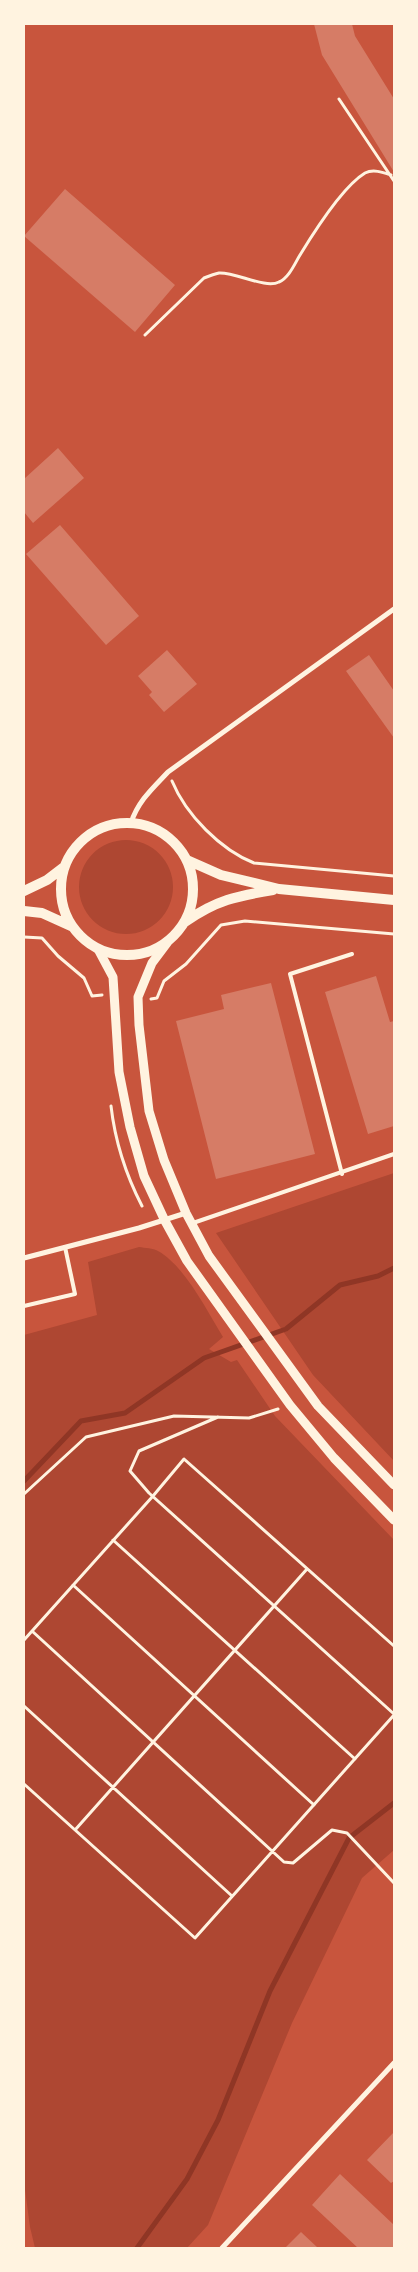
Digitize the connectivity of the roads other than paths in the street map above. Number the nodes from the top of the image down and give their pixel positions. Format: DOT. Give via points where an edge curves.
graph roads {
  1 [pos="394,609"];
  2 [pos="131,823"];
  3 [pos="187,860"];
  4 [pos="64,867"];
  5 [pos="279,889"];
  6 [pos="24,891"];
  7 [pos="394,900"];
  8 [pos="24,911"];
  9 [pos="185,923"];
  10 [pos="73,927"];
  11 [pos="167,943"];
  12 [pos="98,949"];
  13 [pos="352,954"];
  14 [pos="394,1154"];
  15 [pos="342,1174"];
  16 [pos="186,1213"];
  17 [pos="166,1221"];
  18 [pos="191,1224"];
  19 [pos="65,1247"];
  20 [pos="24,1258"];
  21 [pos="24,1306"];
  22 [pos="394,1485"];
  23 [pos="394,1520"];
  24 [pos="394,2063"];
  25 [pos="222,2248"];
  1 -- 2 [label="street" via="168,772 143,798"];
  2 -- 3 [label="main road" via="148,826 164,834"];
  2 -- 4 [label="main road" via="110,825 90,834 74,848"];
  3 -- 5 [label="main road" via="221,875"];
  3 -- 9 [label="main road" via="193,881 192,903"];
  4 -- 6 [label="main road"];
  4 -- 10 [label="main road" via="60,888 63,908"];
  5 -- 7 [label="main road"];
  5 -- 9 [label="main road" via="224,900 203,909"];
  8 -- 10 [label="main road" via="42,913"];
  9 -- 11 [label="main road"];
  10 -- 12 [label="main road"];
  11 -- 12 [label="main road" via="133,955"];
  11 -- 16 [label="street" via="152,963 138,997 149,1111 164,1160"];
  12 -- 17 [label="street" via="113,977 119,1072 130,1127 144,1176"];
  13 -- 15 [label="lane" via="290,974"];
  14 -- 15 [label="lane"];
  15 -- 18 [label="lane"];
  16 -- 17 [label="street"];
  16 -- 18 [label="street"];
  17 -- 19 [label="street"];
  17 -- 23 [label="street" via="187,1261 290,1405 334,1458"];
  18 -- 22 [label="street" via="210,1256 318,1406"];
  19 -- 20 [label="street"];
  19 -- 21 [label="lane" via="75,1294"];
  24 -- 25 [label="street"];
}
